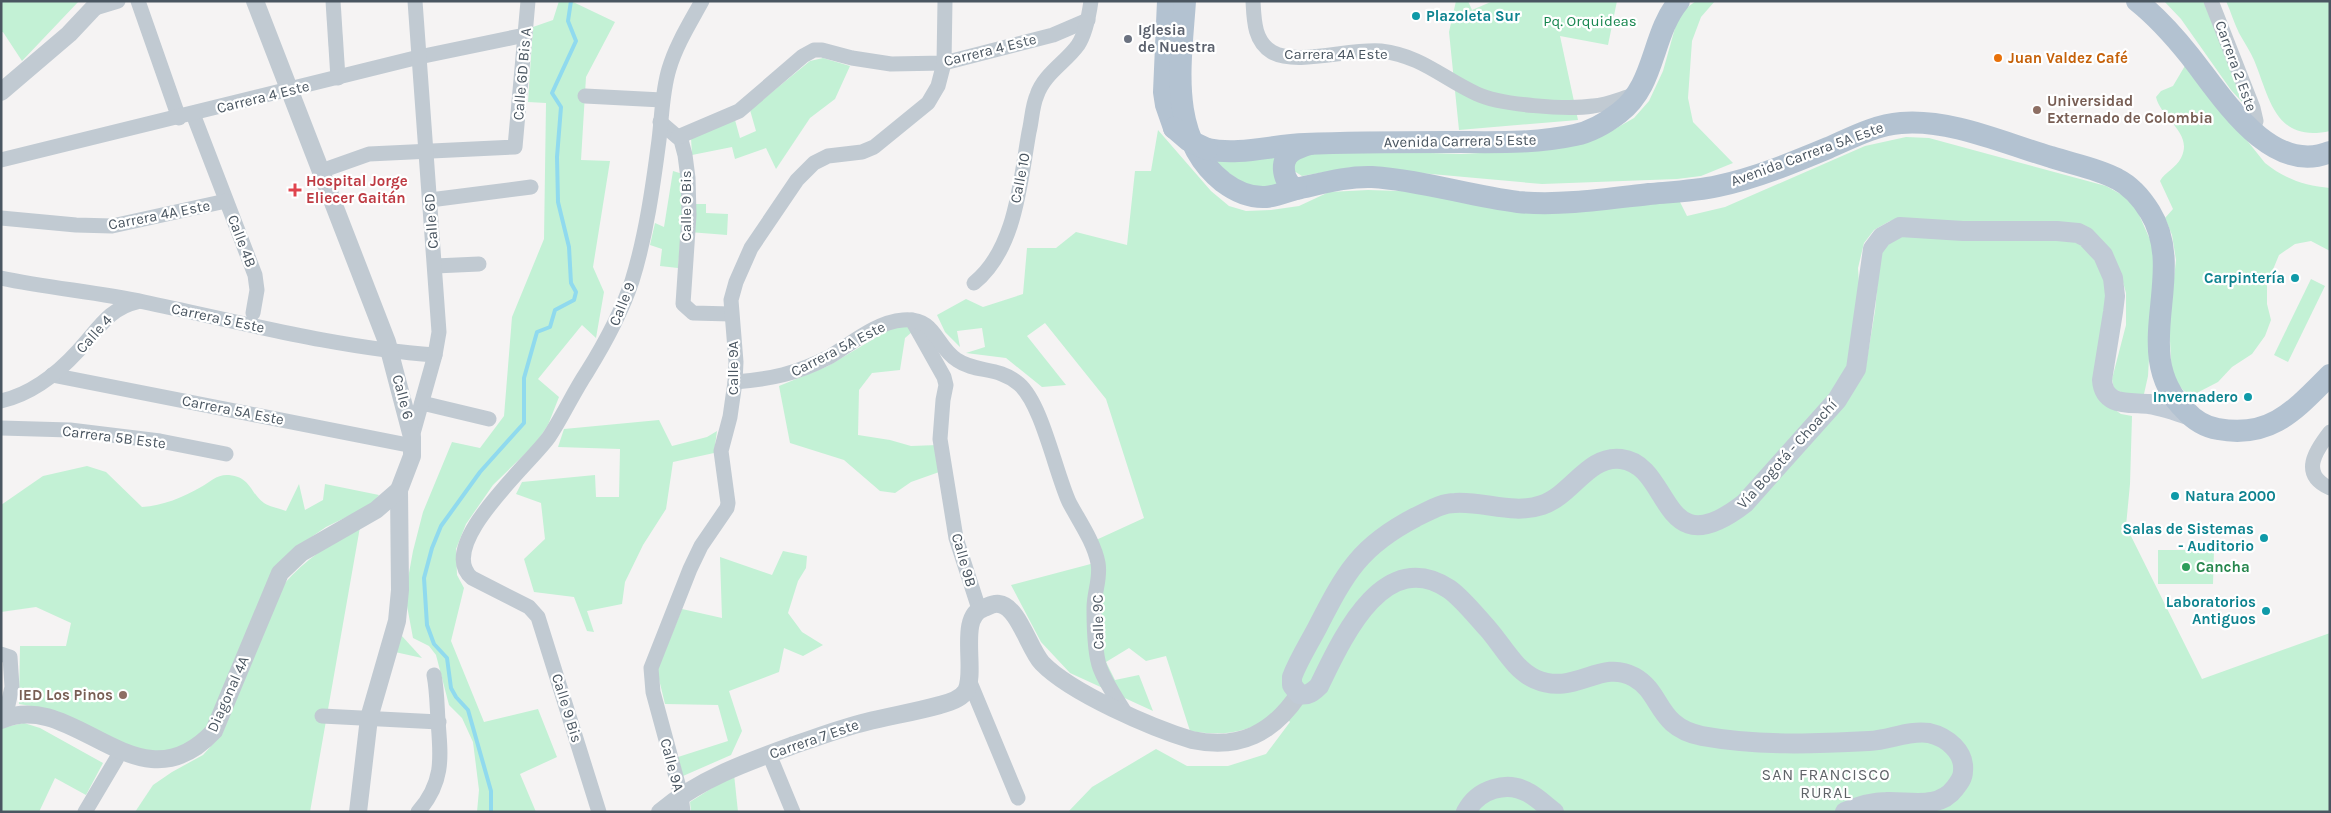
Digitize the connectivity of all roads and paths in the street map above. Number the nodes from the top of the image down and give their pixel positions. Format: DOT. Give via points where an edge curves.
graph roads {
  1 [pos="118,1"];
  2 [pos="138,1"];
  3 [pos="255,1"];
  4 [pos="333,1"];
  5 [pos="415,1"];
  6 [pos="528,1"];
  7 [pos="702,1"];
  8 [pos="945,1"];
  9 [pos="1091,1"];
  10 [pos="1168,1"];
  11 [pos="1185,1"];
  12 [pos="1253,1"];
  13 [pos="1679,1"];
  14 [pos="2137,1"];
  15 [pos="2211,1"];
  16 [pos="97,4"];
  17 [pos="1088,20"];
  18 [pos="525,35"];
  19 [pos="419,57"];
  20 [pos="944,63"];
  21 [pos="338,78"];
  22 [pos="290,91"];
  23 [pos="1,92"];
  24 [pos="1636,94"];
  25 [pos="585,96"];
  26 [pos="662,100"];
  27 [pos="186,116"];
  28 [pos="660,122"];
  29 [pos="1181,130"];
  30 [pos="2252,131"];
  31 [pos="678,137"];
  32 [pos="1312,144"];
  33 [pos="426,151"];
  34 [pos="2330,152"];
  35 [pos="1,160"];
  36 [pos="321,171"];
  37 [pos="531,187"];
  38 [pos="1296,189"];
  39 [pos="430,200"];
  40 [pos="226,201"];
  41 [pos="1,218"];
  42 [pos="479,264"];
  43 [pos="435,266"];
  44 [pos="1,278"];
  45 [pos="974,283"];
  46 [pos="141,301"];
  47 [pos="253,313"];
  48 [pos="731,314"];
  49 [pos="912,320"];
  50 [pos="391,352"];
  51 [pos="436,355"];
  52 [pos="2162,374"];
  53 [pos="2330,375"];
  54 [pos="52,376"];
  55 [pos="735,382"];
  56 [pos="1,402"];
  57 [pos="422,403"];
  58 [pos="2148,404"];
  59 [pos="2191,416"];
  60 [pos="488,419"];
  61 [pos="1,428"];
  62 [pos="2330,432"];
  63 [pos="413,442"];
  64 [pos="226,454"];
  65 [pos="2330,488"];
  66 [pos="399,490"];
  67 [pos="529,607"];
  68 [pos="978,609"];
  69 [pos="6,656"];
  70 [pos="434,675"];
  71 [pos="969,680"];
  72 [pos="1299,694"];
  73 [pos="1126,714"];
  74 [pos="322,716"];
  75 [pos="369,718"];
  76 [pos="3,719"];
  77 [pos="438,722"];
  78 [pos="768,754"];
  79 [pos="117,758"];
  80 [pos="1018,798"];
  81 [pos="682,804"];
  82 [pos="85,812"];
  83 [pos="358,812"];
  84 [pos="418,812"];
  85 [pos="599,812"];
  86 [pos="660,812"];
  87 [pos="793,812"];
  88 [pos="1466,812"];
  89 [pos="1554,812"];
  90 [pos="1845,812"];
  1 -- 16 [label="street"];
  2 -- 27 [label="street, Calle 4B"];
  3 -- 22 [label="street, Calle 6"];
  4 -- 21 [label="street"];
  5 -- 19 [label="street, Calle 6D"];
  6 -- 18 [label="street, Calle 6D Bis A"];
  7 -- 26 [label="street, Calle 9" via="675,52"];
  8 -- 20 [label="street, Calle 9A"];
  9 -- 17 [label="street, Calle 10"];
  10 -- 29 [label="main road" via="1164,92 1166,105"];
  11 -- 29 [label="main road"];
  12 -- 24 [label="street, Carrera 4A Este" via="1256,29 1264,47 1284,57 1365,51 1392,53 1428,65 1477,94 1508,103 1592,107"];
  13 -- 24 [label="main road, Avenida Carrera 5 Este" via="1668,17 1648,74"];
  14 -- 30 [label="main road" via="2175,38"];
  15 -- 30 [label="street, Carrera 2 Este" via="2253,108 2256,121"];
  16 -- 23 [label="street" via="56,47"];
  17 -- 20 [label="street, Carrera 4 Este" via="1053,35"];
  17 -- 45 [label="street, Calle 10" via="1078,44 1036,96 1015,206 1003,243 994,263"];
  18 -- 19 [label="street, Carrera 4 Este"];
  18 -- 33 [label="street, Calle 6D Bis A" via="515,147"];
  19 -- 21 [label="street, Carrera 4 Este"];
  19 -- 33 [label="street, Calle 6D"];
  20 -- 31 [label="street, Carrera 4 Este" via="891,64 814,50 738,111"];
  20 -- 48 [label="street, Calle 9A" via="938,86 928,102 880,144 869,150 828,156 814,163 797,180 750,248 736,282"];
  21 -- 22 [label="street, Carrera 4 Este"];
  22 -- 27 [label="street, Carrera 4 Este"];
  22 -- 36 [label="street, Calle 6"];
  24 -- 32 [label="main road, Avenida Carrera 5 Este" via="1610,119 1589,130 1561,137 1499,142"];
  25 -- 26 [label="street"];
  26 -- 28 [label="street, Calle 9"];
  27 -- 35 [label="street, Carrera 4 Este"];
  27 -- 40 [label="street, Calle 4B"];
  28 -- 31 [label="street"];
  28 -- 67 [label="street, Calle 9" via="645,225 622,308 548,438 482,513 466,547 462,564 464,571"];
  29 -- 32 [label="main road, Avenida Carrera 5 Este, bridge" via="1188,140 1207,149 1239,151"];
  29 -- 38 [label="main road, Avenida Carrera 5A Este" via="1206,166 1233,188 1259,197"];
  30 -- 34 [label="main road" via="2270,146 2294,155 2306,158"];
  31 -- 48 [label="street, Calle 9 Bis" via="685,155 689,195 682,301 685,308 693,313"];
  32 -- 38 [label="main road" via="1291,152 1285,163 1285,177"];
  33 -- 36 [label="street" via="369,154"];
  33 -- 39 [label="street, Calle 6D"];
  36 -- 50 [label="street, Calle 6"];
  37 -- 39 [label="street"];
  38 -- 52 [label="main road, Avenida Carrera 5A Este" via="1373,177 1518,202 1579,202 1717,186 1794,162 1884,125 1913,122 1944,125 2115,178 2141,199 2155,222 2164,248 2158,333"];
  39 -- 43 [label="street, Calle 6D"];
  40 -- 41 [label="street, Carrera 4A Este" via="112,226"];
  40 -- 47 [label="street, Calle 4B" via="255,275 257,290"];
  42 -- 43 [label="street"];
  43 -- 51 [label="street, Calle 6D"];
  44 -- 46 [label="street, Carrera 5 Este"];
  46 -- 50 [label="street, Carrera 5 Este"];
  46 -- 54 [label="street, Calle 4" via="109,315"];
  48 -- 55 [label="street, Calle 9A"];
  49 -- 55 [label="street, Carrera 5A Este" via="889,323 827,358 781,377"];
  49 -- 68 [label="street, Calle 9B" via="946,385 940,438 956,538"];
  49 -- 73 [label="street, Calle 9C" via="932,330 956,360 1005,374 1032,401 1068,500 1096,554 1099,573 1094,608 1099,664"];
  50 -- 51 [label="street, Carrera 5 Este"];
  50 -- 63 [label="street, Calle 6"];
  51 -- 57 [label="street, Calle 6D"];
  52 -- 58 [label="main road" via="2158,393"];
  52 -- 59 [label="main road, Avenida Carrera 5A Este" via="2175,399"];
  53 -- 59 [label="main road, Avenida Carrera 5A Este" via="2294,410 2265,427 2227,431 2209,427"];
  54 -- 56 [label="street, Calle 4"];
  54 -- 63 [label="street, Carrera 5A Este"];
  55 -- 81 [label="street, Calle 9A" via="722,451 727,508 701,546 690,569 651,668 653,692"];
  57 -- 60 [label="street"];
  57 -- 63 [label="street, Calle 6D"];
  58 -- 59 [label="main road, Vía Bogotá - Choachí"];
  58 -- 72 [label="main road, Vía Bogotá - Choachí" via="2120,403 2108,395 2102,384 2115,296 2113,278 2103,255 2086,237 2057,230 1963,231 1900,227 1882,237 1873,249 1860,352 1850,382 1745,503 1716,522 1687,522 1669,510 1645,470 1633,462 1619,459 1605,460 1592,466 1566,492 1539,506 1519,509 1453,503 1435,507 1390,530 1366,550 1344,576 1293,674 1292,685"];
  61 -- 64 [label="street, Carrera 5B Este" via="70,430 160,441"];
  62 -- 65 [label="street" via="2316,450 2312,463 2318,480"];
  63 -- 66 [label="street, Calle 6" via="409,467"];
  66 -- 75 [label="street, Calle 6" via="397,621"];
  66 -- 79 [label="street, Diagonal 4A" via="376,510 301,553 280,573 219,721 197,751 155,768"];
  67 -- 85 [label="street, Calle 9 Bis" via="541,624"];
  68 -- 71 [label="street" via="971,619"];
  68 -- 73 [label="street" via="993,604 1006,606 1045,666 1063,680"];
  69 -- 76 [label="street" via="12,687"];
  70 -- 77 [label="street"];
  71 -- 78 [label="street, Carrera 7 Este" via="965,692 951,702 863,722"];
  71 -- 80 [label="street"];
  72 -- 73 [label="street" via="1274,726 1230,742 1192,740"];
  72 -- 90 [label="main road" via="1310,694 1319,686 1354,620 1378,594 1411,579 1426,580 1448,588 1458,596 1514,662 1534,679 1559,685 1605,671 1626,673 1643,684 1668,719 1691,733 1738,740 1798,743 1873,741 1902,734 1929,733 1958,750 1963,765 1962,777 1944,799 1876,802"];
  74 -- 75 [label="street"];
  75 -- 77 [label="street"];
  75 -- 83 [label="street, Calle 6"];
  76 -- 79 [label="street, Diagonal 4A" via="26,715 47,719"];
  77 -- 84 [label="street" via="441,761 438,780"];
  78 -- 81 [label="street, Carrera 7 Este" via="716,775"];
  78 -- 87 [label="street"];
  79 -- 82 [label="street"];
  81 -- 86 [label="street, Carrera 7 Este"];
  88 -- 89 [label="main road" via="1473,801 1485,792 1508,787 1530,793"];
}
